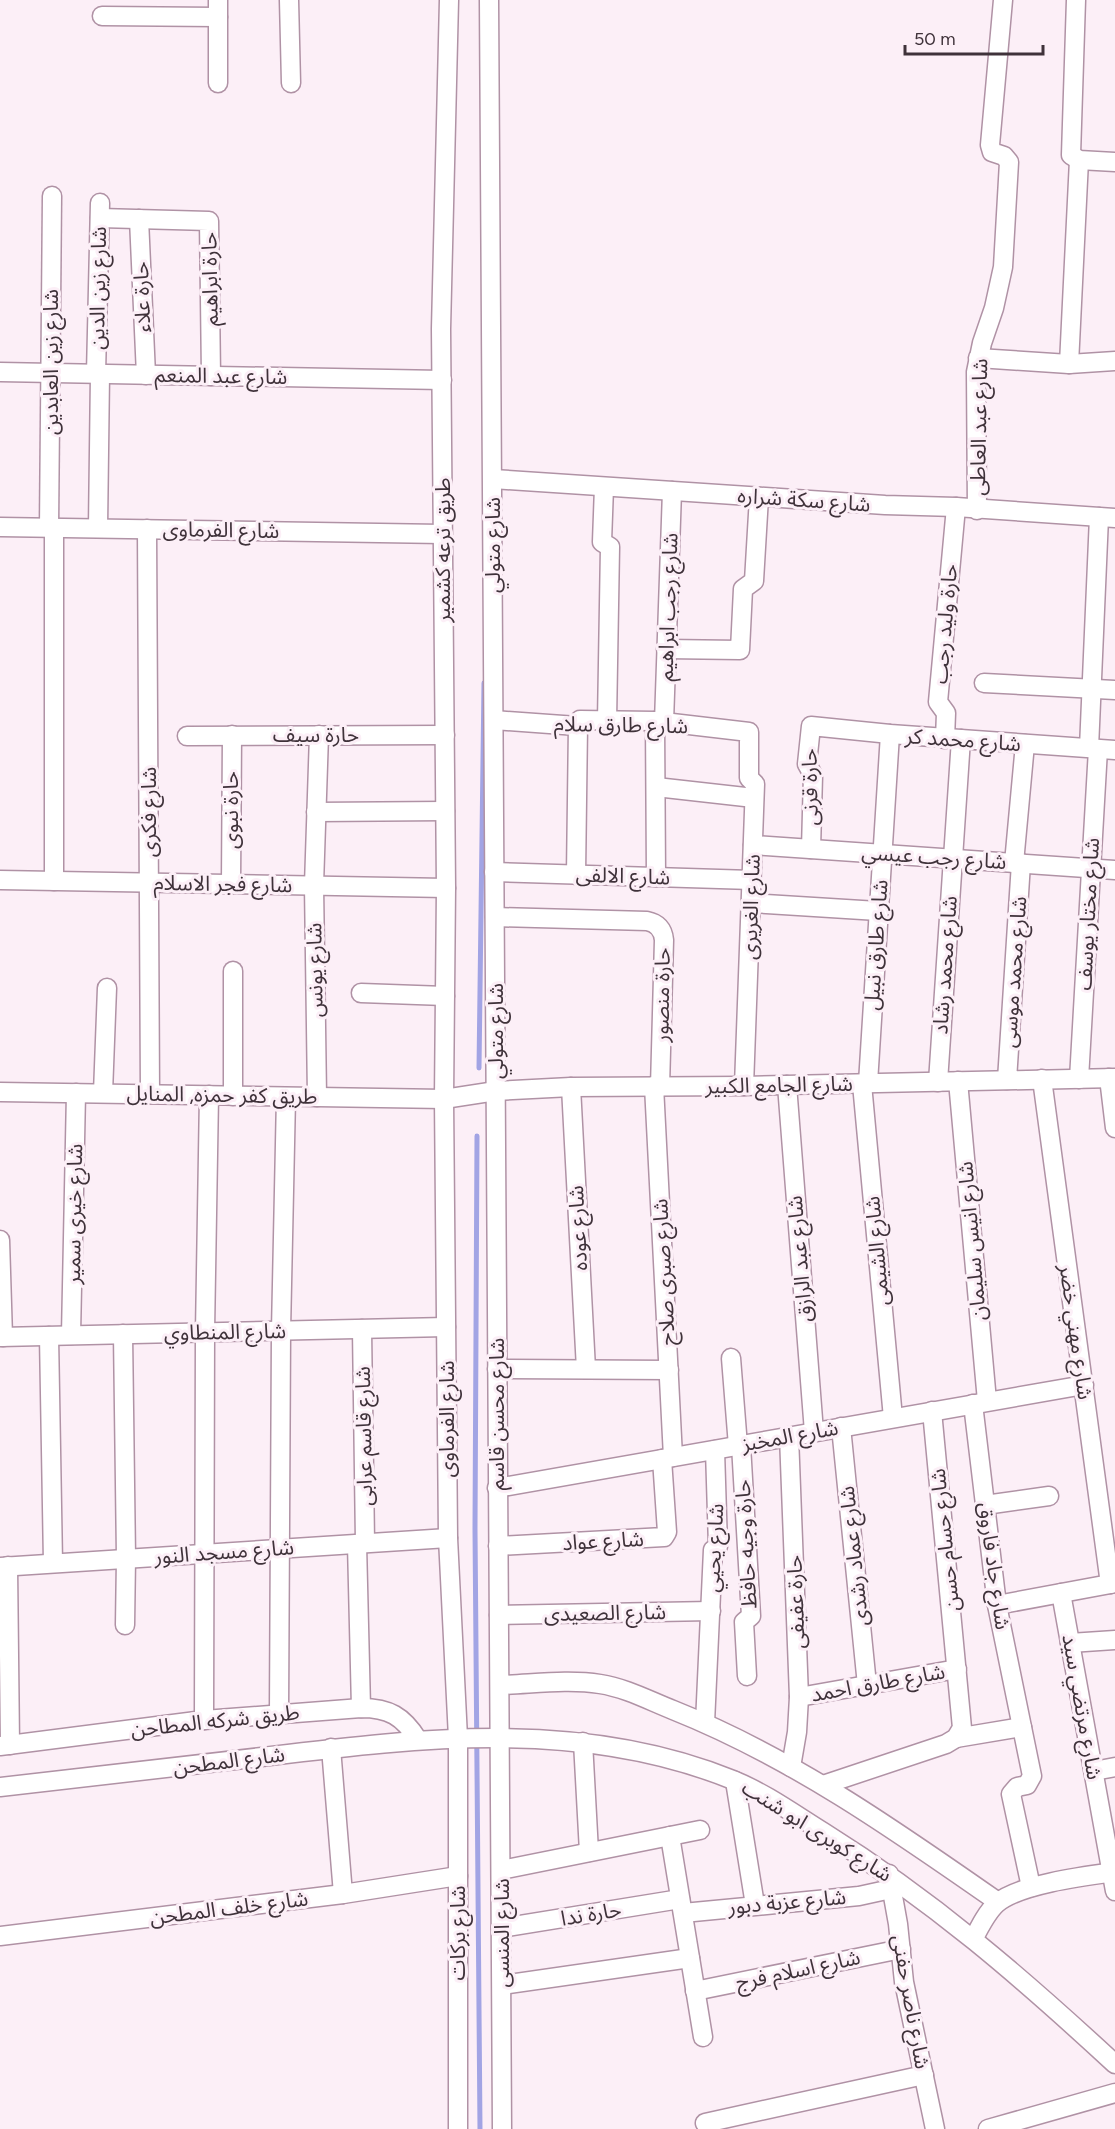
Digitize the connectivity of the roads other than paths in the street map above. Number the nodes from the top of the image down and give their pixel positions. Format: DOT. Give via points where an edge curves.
graph roads {
  1 [pos="289,0"];
  2 [pos="449,0"];
  3 [pos="489,0"];
  4 [pos="1003,0"];
  5 [pos="1076,0"];
  6 [pos="218,8"];
  7 [pos="102,16"];
  8 [pos="218,83"];
  9 [pos="291,83"];
  10 [pos="1079,160"];
  11 [pos="1115,162"];
  12 [pos="51,196"];
  13 [pos="100,211"];
  14 [pos="139,219"];
  15 [pos="978,358"];
  16 [pos="1115,361"];
  17 [pos="1069,364"];
  18 [pos="0,372"];
  19 [pos="51,372"];
  20 [pos="98,374"];
  21 [pos="146,375"];
  22 [pos="211,376"];
  23 [pos="442,380"];
  24 [pos="493,479"];
  25 [pos="604,487"];
  26 [pos="672,491"];
  27 [pos="759,497"];
  28 [pos="956,507"];
  29 [pos="977,510"];
  30 [pos="1107,517"];
  31 [pos="0,527"];
  32 [pos="52,528"];
  33 [pos="98,528"];
  34 [pos="147,529"];
  35 [pos="442,534"];
  36 [pos="666,649"];
  37 [pos="984,683"];
  38 [pos="1091,688"];
  39 [pos="1115,690"];
  40 [pos="494,720"];
  41 [pos="607,721"];
  42 [pos="659,722"];
  43 [pos="578,725"];
  44 [pos="811,726"];
  45 [pos="749,732"];
  46 [pos="231,735"];
  47 [pos="319,735"];
  48 [pos="445,735"];
  49 [pos="890,735"];
  50 [pos="187,736"];
  51 [pos="953,739"];
  52 [pos="1025,744"];
  53 [pos="1101,749"];
  54 [pos="656,788"];
  55 [pos="754,798"];
  56 [pos="446,811"];
  57 [pos="316,812"];
  58 [pos="753,845"];
  59 [pos="811,849"];
  60 [pos="882,854"];
  61 [pos="952,859"];
  62 [pos="1017,863"];
  63 [pos="1090,868"];
  64 [pos="1115,870"];
  65 [pos="494,872"];
  66 [pos="576,875"];
  67 [pos="656,877"];
  68 [pos="0,880"];
  69 [pos="752,880"];
  70 [pos="54,881"];
  71 [pos="149,882"];
  72 [pos="231,884"];
  73 [pos="314,885"];
  74 [pos="446,888"];
  75 [pos="751,903"];
  76 [pos="879,911"];
  77 [pos="495,917"];
  78 [pos="233,971"];
  79 [pos="107,988"];
  80 [pos="361,993"];
  81 [pos="445,996"];
  82 [pos="1112,1078"];
  83 [pos="1042,1079"];
  84 [pos="1079,1079"];
  85 [pos="1007,1080"];
  86 [pos="938,1082"];
  87 [pos="958,1082"];
  88 [pos="865,1084"];
  89 [pos="786,1085"];
  90 [pos="657,1086"];
  91 [pos="744,1086"];
  92 [pos="571,1087"];
  93 [pos="496,1091"];
  94 [pos="0,1092"];
  95 [pos="76,1093"];
  96 [pos="103,1093"];
  97 [pos="150,1094"];
  98 [pos="209,1095"];
  99 [pos="233,1096"];
  100 [pos="286,1096"];
  101 [pos="317,1097"];
  102 [pos="444,1099"];
  103 [pos="1115,1128"];
  104 [pos="0,1240"];
  105 [pos="1,1269"];
  106 [pos="446,1327"];
  107 [pos="362,1329"];
  108 [pos="281,1330"];
  109 [pos="205,1332"];
  110 [pos="123,1334"];
  111 [pos="71,1335"];
  112 [pos="49,1336"];
  113 [pos="2,1337"];
  114 [pos="731,1358"];
  115 [pos="497,1369"];
  116 [pos="586,1369"];
  117 [pos="669,1370"];
  118 [pos="1084,1385"];
  119 [pos="980,1402"];
  120 [pos="932,1411"];
  121 [pos="893,1418"];
  122 [pos="841,1427"];
  123 [pos="814,1432"];
  124 [pos="789,1436"];
  125 [pos="740,1445"];
  126 [pos="715,1450"];
  127 [pos="668,1458"];
  128 [pos="497,1488"];
  129 [pos="1049,1496"];
  130 [pos="1107,1499"];
  131 [pos="985,1505"];
  132 [pos="448,1538"];
  133 [pos="361,1543"];
  134 [pos="498,1546"];
  135 [pos="281,1548"];
  136 [pos="205,1553"];
  137 [pos="126,1558"];
  138 [pos="53,1563"];
  139 [pos="4,1567"];
  140 [pos="1113,1584"];
  141 [pos="1061,1593"];
  142 [pos="998,1605"];
  143 [pos="711,1611"];
  144 [pos="499,1615"];
  145 [pos="125,1625"];
  146 [pos="1115,1640"];
  147 [pos="1070,1643"];
  148 [pos="957,1669"];
  149 [pos="747,1676"];
  150 [pos="500,1685"];
  151 [pos="867,1685"];
  152 [pos="799,1697"];
  153 [pos="361,1708"];
  154 [pos="279,1714"];
  155 [pos="204,1720"];
  156 [pos="705,1723"];
  157 [pos="1022,1727"];
  158 [pos="501,1737"];
  159 [pos="458,1738"];
  160 [pos="956,1738"];
  161 [pos="418,1740"];
  162 [pos="583,1742"];
  163 [pos="5,1745"];
  164 [pos="331,1748"];
  165 [pos="791,1767"];
  166 [pos="1115,1767"];
  167 [pos="1094,1771"];
  168 [pos="735,1781"];
  169 [pos="823,1785"];
  170 [pos="0,1787"];
  171 [pos="700,1830"];
  172 [pos="670,1836"];
  173 [pos="589,1852"];
  174 [pos="501,1870"];
  175 [pos="1114,1872"];
  176 [pos="458,1876"];
  177 [pos="890,1882"];
  178 [pos="1031,1887"];
  179 [pos="1115,1891"];
  180 [pos="343,1894"];
  181 [pos="998,1902"];
  182 [pos="755,1905"];
  183 [pos="681,1906"];
  184 [pos="501,1928"];
  185 [pos="0,1936"];
  186 [pos="974,1938"];
  187 [pos="901,1948"];
  188 [pos="690,1958"];
  189 [pos="502,1985"];
  190 [pos="695,1991"];
  191 [pos="703,2037"];
  192 [pos="1115,2064"];
  193 [pos="924,2075"];
  194 [pos="1115,2093"];
  195 [pos="705,2123"];
  196 [pos="458,2129"];
  197 [pos="502,2129"];
  198 [pos="935,2129"];
  199 [pos="988,2129"];
  1 -- 9 [label="street"];
  2 -- 23 [label="street, طريق ترعه كشمير"];
  3 -- 24 [label="street, شارع متولي"];
  4 -- 15 [label="street, شارع عبد العاطى" via="990,145 992,152 1009,162 1005,246 999,287"];
  5 -- 10 [label="street" via="1071,152"];
  6 -- 7 [label="street"];
  6 -- 8 [label="street"];
  10 -- 11 [label="street"];
  10 -- 17 [label="street"];
  12 -- 19 [label="street, شارع زين العابدين"];
  13 -- 14 [label="street, حارة ابراهيم"];
  13 -- 20 [label="street, شارع زين الدين"];
  14 -- 21 [label="street, حارة علاء"];
  14 -- 22 [label="street, حارة ابراهيم" via="206,219 210,223"];
  15 -- 17 [label="street"];
  15 -- 29 [label="street, شارع عبد العاطى"];
  16 -- 17 [label="street"];
  18 -- 19 [label="street, شارع عبد المنعم"];
  19 -- 20 [label="street, شارع عبد المنعم"];
  19 -- 32 [label="street, شارع زين العابدين"];
  20 -- 21 [label="street, شارع عبد المنعم"];
  20 -- 33 [label="street, شارع زين الدين"];
  21 -- 22 [label="street, شارع عبد المنعم"];
  22 -- 23 [label="street, شارع عبد المنعم"];
  23 -- 35 [label="street, طريق ترعه كشمير"];
  24 -- 25 [label="street, شارع سكة شراره"];
  24 -- 40 [label="street, شارع متولي"];
  25 -- 26 [label="street, شارع سكة شراره"];
  25 -- 41 [label="street" via="602,542 610,547"];
  26 -- 27 [label="street, شارع سكة شراره"];
  26 -- 36 [label="street, شارع رجب ابراهيم"];
  27 -- 28 [label="street, شارع سكة شراره"];
  27 -- 36 [label="street" via="754,581 743,589 740,650"];
  28 -- 29 [label="street, شارع سكة شراره"];
  28 -- 51 [label="street, حارة وليد رجب" via="938,702 946,713"];
  29 -- 30 [label="street, شارع سكة شراره"];
  30 -- 38 [label="street, شارع مختار يوسف"];
  31 -- 32 [label="street, شارع الفرماوى"];
  32 -- 33 [label="street, شارع الفرماوى"];
  32 -- 70 [label="street, شارع زين العابدين"];
  33 -- 34 [label="street, شارع الفرماوى"];
  34 -- 35 [label="street, شارع الفرماوى"];
  34 -- 71 [label="street, شارع فكرى"];
  35 -- 48 [label="street, طريق ترعه كشمير"];
  36 -- 42 [label="street, شارع رجب ابراهيم"];
  37 -- 38 [label="street"];
  38 -- 39 [label="street"];
  38 -- 53 [label="street, شارع مختار يوسف"];
  40 -- 43 [label="street, شارع طارق سلام"];
  40 -- 65 [label="street, شارع متولي"];
  41 -- 42 [label="street, شارع طارق سلام"];
  41 -- 43 [label="street, شارع طارق سلام" via="580,720"];
  42 -- 45 [label="street, شارع طارق سلام"];
  42 -- 54 [label="street, شارع رجب ابراهيم"];
  43 -- 66 [label="street"];
  44 -- 49 [label="street, شارع محمد كر"];
  44 -- 59 [label="street, حارة قرنى" via="807,764 813,775"];
  45 -- 55 [label="street, شارع الغريرى" via="749,778 755,783"];
  46 -- 47 [label="street, حارة سيف"];
  46 -- 50 [label="street, حارة سيف"];
  46 -- 72 [label="street, حارة نبوى"];
  47 -- 48 [label="street, حارة سيف"];
  47 -- 57 [label="street, شارع يونس"];
  48 -- 56 [label="street, طريق ترعه كشمير"];
  49 -- 51 [label="street, شارع محمد كر"];
  49 -- 60 [label="street, شارع طارق نبيل"];
  51 -- 52 [label="street, شارع محمد كر"];
  51 -- 61 [label="street, شارع محمد رشاد"];
  52 -- 53 [label="street, شارع محمد كر"];
  52 -- 62 [label="street, شارع محمد موسى"];
  53 -- 63 [label="street, شارع مختار يوسف"];
  54 -- 55 [label="street"];
  54 -- 67 [label="street, شارع رجب ابراهيم"];
  55 -- 58 [label="street, شارع الغريرى"];
  56 -- 57 [label="street"];
  56 -- 74 [label="street, طريق ترعه كشمير"];
  57 -- 73 [label="street, شارع يونس"];
  58 -- 59 [label="street, شارع رجب عيسي"];
  58 -- 69 [label="street, شارع الغريرى"];
  59 -- 60 [label="street, شارع رجب عيسي"];
  60 -- 61 [label="street, شارع رجب عيسي"];
  60 -- 76 [label="street, شارع طارق نبيل"];
  61 -- 62 [label="street, شارع رجب عيسي"];
  61 -- 86 [label="street, شارع محمد رشاد"];
  62 -- 63 [label="street, شارع رجب عيسي"];
  62 -- 85 [label="street, شارع محمد موسى"];
  63 -- 64 [label="street, شارع رجب عيسي"];
  63 -- 84 [label="street, شارع مختار يوسف"];
  65 -- 66 [label="street, شارع الالفى"];
  65 -- 77 [label="street, شارع متولي"];
  66 -- 67 [label="street, شارع الالفى"];
  67 -- 69 [label="street, شارع الالفى"];
  68 -- 70 [label="street, شارع فجر الاسلام"];
  69 -- 75 [label="street, شارع الغريرى"];
  70 -- 71 [label="street, شارع فجر الاسلام"];
  71 -- 72 [label="street, شارع فجر الاسلام"];
  71 -- 97 [label="street, شارع فكرى"];
  72 -- 73 [label="street, شارع فجر الاسلام"];
  73 -- 74 [label="street, شارع فجر الاسلام"];
  73 -- 101 [label="street, شارع يونس"];
  74 -- 81 [label="street, طريق ترعه كشمير"];
  75 -- 76 [label="street"];
  75 -- 91 [label="street, شارع الغريرى"];
  76 -- 88 [label="street, شارع طارق نبيل"];
  77 -- 90 [label="street, حارة منصور" via="647,921 657,925 664,939"];
  77 -- 93 [label="street, شارع متولي"];
  78 -- 99 [label="street"];
  79 -- 96 [label="street"];
  80 -- 81 [label="street"];
  81 -- 102 [label="street, طريق ترعه كشمير"];
  82 -- 84 [label="street, شارع الجامع الكبير"];
  82 -- 103 [label="street"];
  83 -- 84 [label="street, شارع الجامع الكبير"];
  83 -- 85 [label="street, شارع الجامع الكبير"];
  83 -- 118 [label="street, شارع مهني خضر"];
  85 -- 87 [label="street, شارع الجامع الكبير"];
  86 -- 87 [label="street, شارع الجامع الكبير"];
  86 -- 88 [label="street, شارع الجامع الكبير"];
  87 -- 119 [label="street, شارع انيس سليمان"];
  88 -- 89 [label="street, شارع الجامع الكبير"];
  88 -- 121 [label="street, شارع الشيمى"];
  89 -- 91 [label="street, شارع الجامع الكبير"];
  89 -- 123 [label="street, شارع عبد الرازق"];
  90 -- 91 [label="street, شارع الجامع الكبير"];
  90 -- 92 [label="street, شارع الجامع الكبير"];
  90 -- 117 [label="street, شارع صبرى صلاح"];
  92 -- 93 [label="street, شارع الجامع الكبير"];
  92 -- 116 [label="street, شارع عوده"];
  93 -- 102 [label="street, شارع الجامع الكبير"];
  93 -- 115 [label="street, شارع محسن قاسم"];
  94 -- 95 [label="street, طريق كفر حمزه, المنايل"];
  95 -- 96 [label="street, طريق كفر حمزه, المنايل"];
  95 -- 111 [label="street, شارع خيرى سمير"];
  96 -- 97 [label="street, طريق كفر حمزه, المنايل"];
  97 -- 98 [label="street, طريق كفر حمزه, المنايل"];
  98 -- 99 [label="street, طريق كفر حمزه, المنايل"];
  98 -- 109 [label="street"];
  99 -- 100 [label="street, طريق كفر حمزه, المنايل"];
  100 -- 101 [label="street, طريق كفر حمزه, المنايل"];
  100 -- 108 [label="street"];
  101 -- 102 [label="street, طريق كفر حمزه, المنايل"];
  102 -- 106 [label="street, شارع الفرماوى"];
  104 -- 105 [label="street"];
  105 -- 113 [label="street"];
  106 -- 107 [label="street, شارع المنطاوي"];
  106 -- 132 [label="street, شارع الفرماوى"];
  107 -- 108 [label="street, شارع المنطاوي"];
  107 -- 133 [label="street, شارع قاسم عرابى"];
  108 -- 109 [label="street, شارع المنطاوي"];
  108 -- 135 [label="street"];
  109 -- 110 [label="street, شارع المنطاوي"];
  109 -- 136 [label="street"];
  110 -- 111 [label="street, شارع المنطاوي"];
  110 -- 137 [label="street"];
  111 -- 112 [label="street, شارع المنطاوي"];
  112 -- 113 [label="street, شارع المنطاوي"];
  112 -- 138 [label="street"];
  114 -- 125 [label="street"];
  115 -- 116 [label="street"];
  115 -- 128 [label="street, شارع محسن قاسم"];
  116 -- 117 [label="street"];
  117 -- 127 [label="street, شارع صبرى صلاح"];
  118 -- 119 [label="street, شارع المخبز"];
  118 -- 130 [label="street, شارع مهني خضر"];
  119 -- 120 [label="street, شارع المخبز"];
  119 -- 131 [label="street, شارع جاد فاروق"];
  120 -- 121 [label="street, شارع المخبز"];
  120 -- 148 [label="street, شارع حسام حسن"];
  121 -- 122 [label="street, شارع المخبز"];
  122 -- 123 [label="street, شارع المخبز"];
  122 -- 151 [label="street, شارع عماد رشدى"];
  123 -- 124 [label="street, شارع المخبز"];
  124 -- 125 [label="street, شارع المخبز"];
  124 -- 152 [label="street, حارة عفيفى"];
  125 -- 126 [label="street, شارع المخبز"];
  125 -- 149 [label="street, حارة وجيه حافظ" via="751,1616 744,1622"];
  126 -- 127 [label="street, شارع المخبز"];
  126 -- 143 [label="street, شارع يحيي" via="718,1546 713,1550"];
  127 -- 128 [label="street, شارع المخبز"];
  127 -- 134 [label="street, شارع عواد" via="664,1537"];
  128 -- 134 [label="street, شارع محسن قاسم"];
  129 -- 131 [label="street"];
  130 -- 140 [label="street, شارع مهني خضر"];
  131 -- 142 [label="street, شارع جاد فاروق"];
  132 -- 133 [label="street, شارع مسجد النور"];
  132 -- 159 [label="street, شارع الفرماوى"];
  133 -- 135 [label="street, شارع مسجد النور"];
  133 -- 153 [label="street, شارع قاسم عرابى"];
  134 -- 144 [label="street, شارع محسن قاسم"];
  135 -- 136 [label="street, شارع مسجد النور"];
  135 -- 154 [label="street"];
  136 -- 137 [label="street, شارع مسجد النور"];
  136 -- 155 [label="street"];
  137 -- 138 [label="street, شارع مسجد النور"];
  137 -- 145 [label="street"];
  138 -- 139 [label="street, شارع مسجد النور"];
  139 -- 163 [label="street"];
  140 -- 141 [label="street"];
  141 -- 142 [label="street"];
  141 -- 147 [label="street, شارع مرتضي سيد"];
  142 -- 157 [label="street, شارع جاد فاروق"];
  143 -- 144 [label="street, شارع الصعيدى"];
  143 -- 156 [label="street"];
  144 -- 150 [label="street, شارع محسن قاسم"];
  146 -- 147 [label="street"];
  147 -- 167 [label="street, شارع مرتضي سيد"];
  148 -- 151 [label="street, شارع طارق احمد"];
  148 -- 160 [label="street, شارع حسام حسن" via="962,1723"];
  150 -- 156 [label="street, شارع كوبرى ابو شنب" via="602,1684"];
  150 -- 158 [label="street, شارع محسن قاسم"];
  151 -- 152 [label="street, شارع طارق احمد"];
  152 -- 165 [label="street, حارة عفيفى"];
  153 -- 154 [label="street, طريق شركه المطاحن"];
  153 -- 161 [label="street, طريق شركه المطاحن" via="391,1712 402,1719"];
  154 -- 155 [label="street, طريق شركه المطاحن"];
  155 -- 163 [label="street, طريق شركه المطاحن"];
  156 -- 165 [label="street, شارع كوبرى ابو شنب"];
  157 -- 160 [label="street"];
  157 -- 178 [label="street, شارع جاد فاروق" via="1032,1776 1027,1785 1017,1787 1011,1794"];
  158 -- 159 [label="street, شارع كوبرى ابو شنب"];
  158 -- 162 [label="street, شارع كوبرى ابو شنب"];
  158 -- 174 [label="street, شارع المنسى"];
  159 -- 161 [label="street, شارع المطحن"];
  159 -- 176 [label="street, شارع بركات"];
  160 -- 169 [label="street"];
  161 -- 164 [label="street, شارع المطحن"];
  162 -- 168 [label="street, شارع كوبرى ابو شنب" via="660,1757"];
  162 -- 173 [label="street"];
  164 -- 170 [label="street, شارع المطحن"];
  164 -- 180 [label="street"];
  165 -- 169 [label="street, شارع كوبرى ابو شنب"];
  166 -- 167 [label="street"];
  167 -- 175 [label="street, شارع مرتضي سيد"];
  168 -- 177 [label="street, شارع كوبرى ابو شنب" via="782,1806"];
  168 -- 182 [label="street"];
  169 -- 181 [label="street, شارع كوبرى ابو شنب"];
  171 -- 172 [label="street"];
  172 -- 173 [label="street"];
  172 -- 183 [label="street"];
  173 -- 174 [label="street"];
  174 -- 184 [label="street, شارع المنسى"];
  175 -- 178 [label="street"];
  175 -- 179 [label="street, شارع مرتضي سيد"];
  176 -- 180 [label="street, شارع خلف المطحن"];
  176 -- 196 [label="street, شارع بركات"];
  177 -- 182 [label="street, شارع عزبة دبور" via="859,1896"];
  177 -- 186 [label="street, شارع كوبرى ابو شنب"];
  177 -- 187 [label="street, شارع ناصر حفنى"];
  178 -- 181 [label="street"];
  180 -- 185 [label="street, شارع خلف المطحن"];
  181 -- 186 [label="street"];
  182 -- 183 [label="street, شارع عزبة دبور"];
  183 -- 184 [label="street, حارة ندا"];
  183 -- 188 [label="street"];
  184 -- 189 [label="street, شارع المنسى"];
  186 -- 192 [label="street, شارع كوبرى ابو شنب"];
  187 -- 190 [label="street, شارع اسلام فرج"];
  187 -- 193 [label="street, شارع ناصر حفنى" via="904,1982"];
  188 -- 189 [label="street"];
  188 -- 190 [label="street"];
  189 -- 197 [label="street, شارع المنسى"];
  190 -- 191 [label="street"];
  193 -- 195 [label="street"];
  193 -- 198 [label="street, شارع ناصر حفنى"];
  194 -- 199 [label="street"];
}
